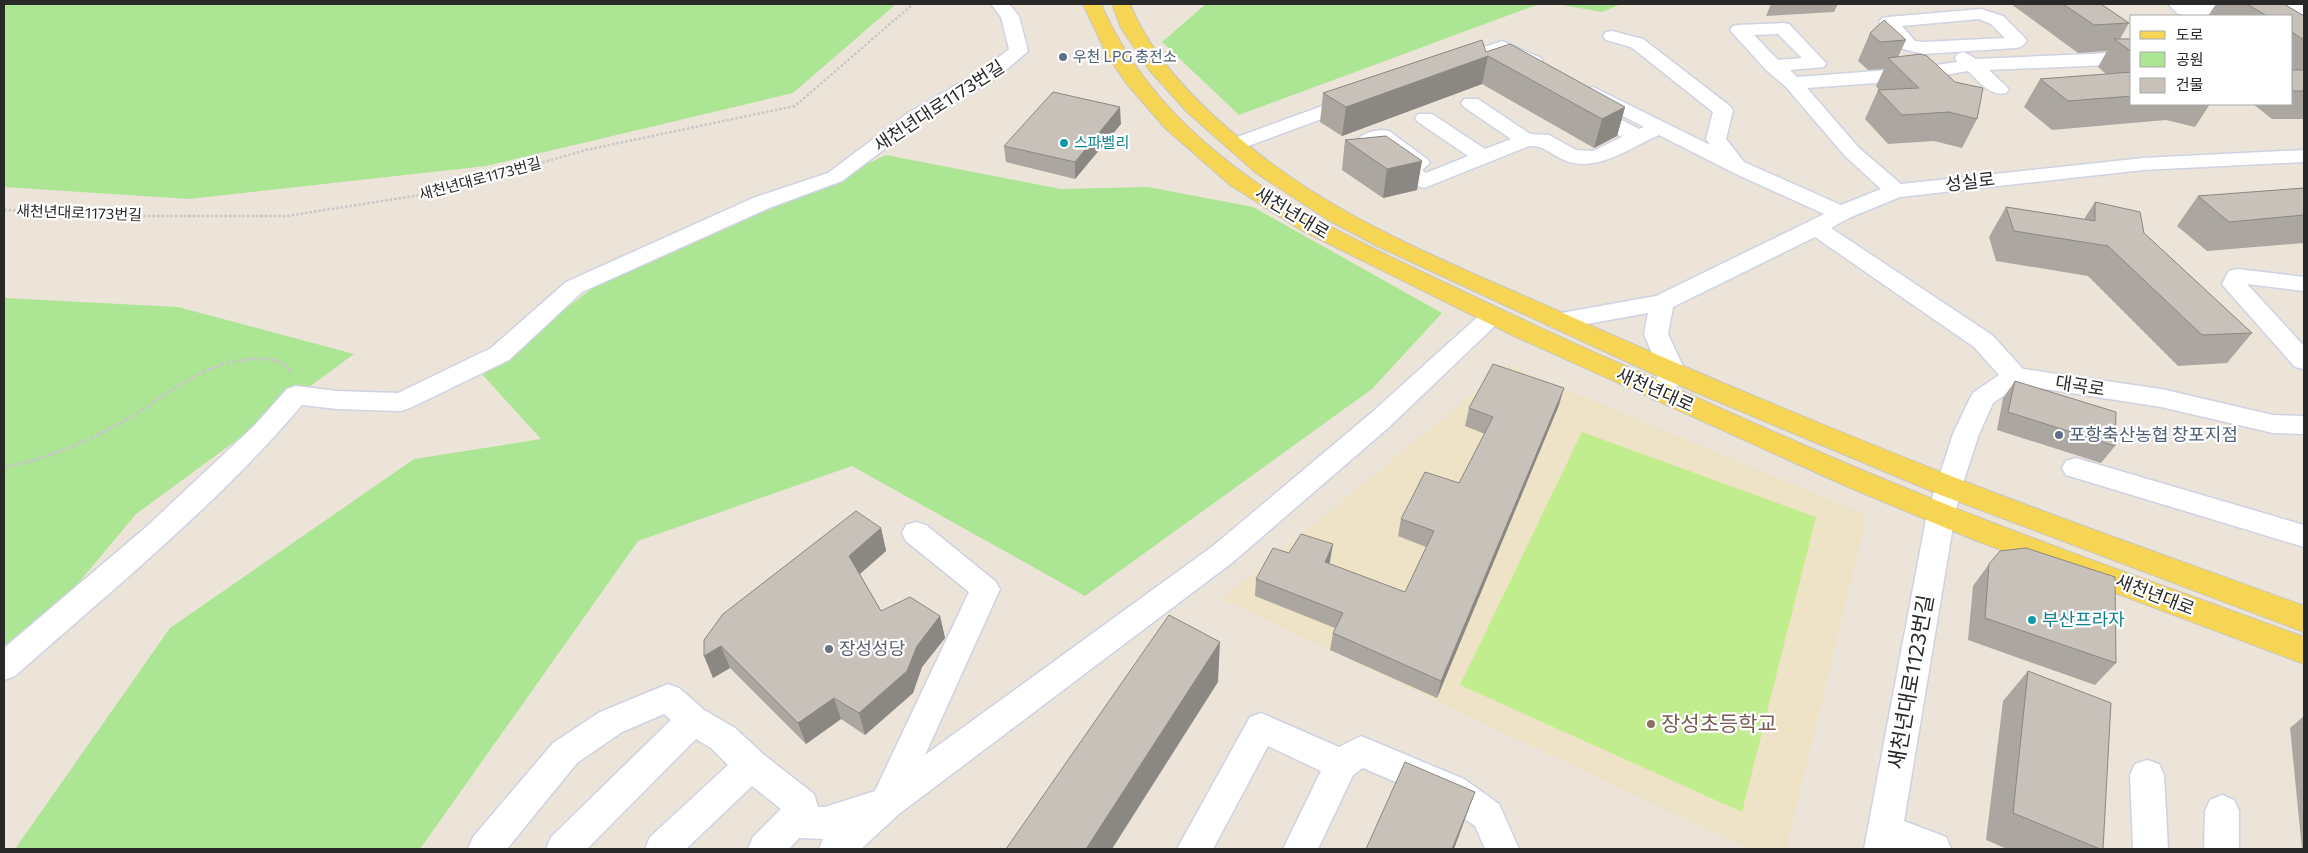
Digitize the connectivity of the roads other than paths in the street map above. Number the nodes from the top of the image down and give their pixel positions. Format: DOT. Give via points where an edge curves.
graph roads {
  1 [pos="1000,4"];
  2 [pos="1092,4"];
  3 [pos="1121,4"];
  4 [pos="2176,4"];
  5 [pos="2304,9"];
  6 [pos="1918,18"];
  7 [pos="1612,36"];
  8 [pos="1951,46"];
  9 [pos="1474,56"];
  10 [pos="2130,58"];
  11 [pos="1971,65"];
  12 [pos="1773,66"];
  13 [pos="1437,70"];
  14 [pos="1555,73"];
  15 [pos="1537,82"];
  16 [pos="1793,83"];
  17 [pos="1998,88"];
  18 [pos="1373,93"];
  19 [pos="1471,103"];
  20 [pos="1425,118"];
  21 [pos="1662,127"];
  22 [pos="1638,137"];
  23 [pos="1526,140"];
  24 [pos="1236,144"];
  25 [pos="2304,156"];
  26 [pos="1483,157"];
  27 [pos="1737,167"];
  28 [pos="1407,169"];
  29 [pos="1896,191"];
  30 [pos="1841,213"];
  31 [pos="1816,228"];
  32 [pos="2304,284"];
  33 [pos="1662,303"];
  34 [pos="1491,317"];
  35 [pos="1559,321"];
  36 [pos="2304,360"];
  37 [pos="2015,376"];
  38 [pos="1666,382"];
  39 [pos="2304,425"];
  40 [pos="2076,468"];
  41 [pos="1945,500"];
  42 [pos="916,533"];
  43 [pos="2304,536"];
  44 [pos="2304,619"];
  45 [pos="2304,651"];
  46 [pos="4,667"];
  47 [pos="693,720"];
  48 [pos="1342,764"];
  49 [pos="751,765"];
  50 [pos="2147,775"];
  51 [pos="887,803"];
  52 [pos="2222,811"];
  53 [pos="792,822"];
  54 [pos="1884,840"];
  55 [pos="485,849"];
  56 [pos="563,849"];
  57 [pos="662,849"];
  58 [pos="764,849"];
  59 [pos="836,849"];
  60 [pos="1194,849"];
  61 [pos="1300,849"];
  62 [pos="1502,849"];
  63 [pos="1934,849"];
  64 [pos="2151,849"];
  65 [pos="2221,849"];
  1 -- 46 [label="street, 새천년대로1173번길" via="1010,16 1019,52 991,73 915,117 835,177 761,203 574,287 500,354 401,402 296,395 264,432 154,536"];
  2 -- 34 [label="main road, 새천년대로" via="1099,24 1125,67 1161,112 1241,182 1322,232"];
  3 -- 24 [label="main road, 새천년대로" via="1130,28 1157,67 1194,108"];
  4 -- 5 [label="street" via="2184,10"];
  6 -- 8 [label="street"];
  6 -- 8 [label="street" via="1892,20 1888,25 1909,45 1923,48"];
  6 -- 8 [label="street" via="1981,14 1997,20 2018,41"];
  7 -- 27 [label="street" via="1636,42 1723,110 1716,139"];
  8 -- 11 [label="street"];
  9 -- 13 [label="street"];
  9 -- 14 [label="street" via="1502,46"];
  9 -- 15 [label="street" via="1504,64"];
  10 -- 11 [label="street"];
  11 -- 16 [label="street" via="1916,74"];
  11 -- 17 [label="street"];
  12 -- 16 [label="street"];
  16 -- 29 [label="street" via="1852,152"];
  18 -- 24 [label="street"];
  19 -- 23 [label="street"];
  20 -- 26 [label="street"];
  21 -- 22 [label="street"];
  21 -- 22 [label="street" via="1572,91"];
  21 -- 27 [label="street"];
  22 -- 23 [label="street" via="1596,157 1572,156 1542,139"];
  23 -- 26 [label="street"];
  24 -- 35 [label="main road, 새천년대로" via="1272,173 1336,215"];
  25 -- 29 [label="street, 성실로" via="2143,164"];
  26 -- 28 [label="street" via="1424,182"];
  27 -- 30 [label="street"];
  29 -- 30 [label="street, 성실로"];
  30 -- 31 [label="street, 성실로"];
  31 -- 33 [label="street, 성실로"];
  31 -- 37 [label="street" via="1983,341"];
  32 -- 36 [label="street" via="2237,276 2234,284"];
  33 -- 35 [label="street, 성실로"];
  33 -- 38 [label="street" via="1656,334"];
  34 -- 38 [label="main road, 새천년대로"];
  34 -- 51 [label="street" via="1379,421 1222,554"];
  35 -- 38 [label="main road, 새천년대로"];
  37 -- 39 [label="street, 대곡로" via="2161,398 2273,424"];
  37 -- 41 [label="street" via="1983,398 1966,434"];
  38 -- 41 [label="main road, 새천년대로"];
  40 -- 43 [label="street"];
  41 -- 44 [label="main road, 새천년대로"];
  41 -- 45 [label="main road, 새천년대로"];
  41 -- 54 [label="street, 새천년대로1123번길"];
  42 -- 51 [label="street" via="985,588"];
  47 -- 49 [label="street" via="723,738"];
  47 -- 55 [label="street" via="668,698 611,722 564,753"];
  47 -- 56 [label="street"];
  48 -- 60 [label="street" via="1261,727"];
  48 -- 61 [label="street"];
  48 -- 62 [label="street" via="1361,751 1452,790 1487,815"];
  49 -- 53 [label="street" via="802,805"];
  49 -- 57 [label="street"];
  50 -- 64 [label="street"];
  51 -- 53 [label="street" via="825,823"];
  51 -- 59 [label="street"];
  52 -- 65 [label="street"];
  53 -- 58 [label="street"];
  54 -- 63 [label="street"];
}
